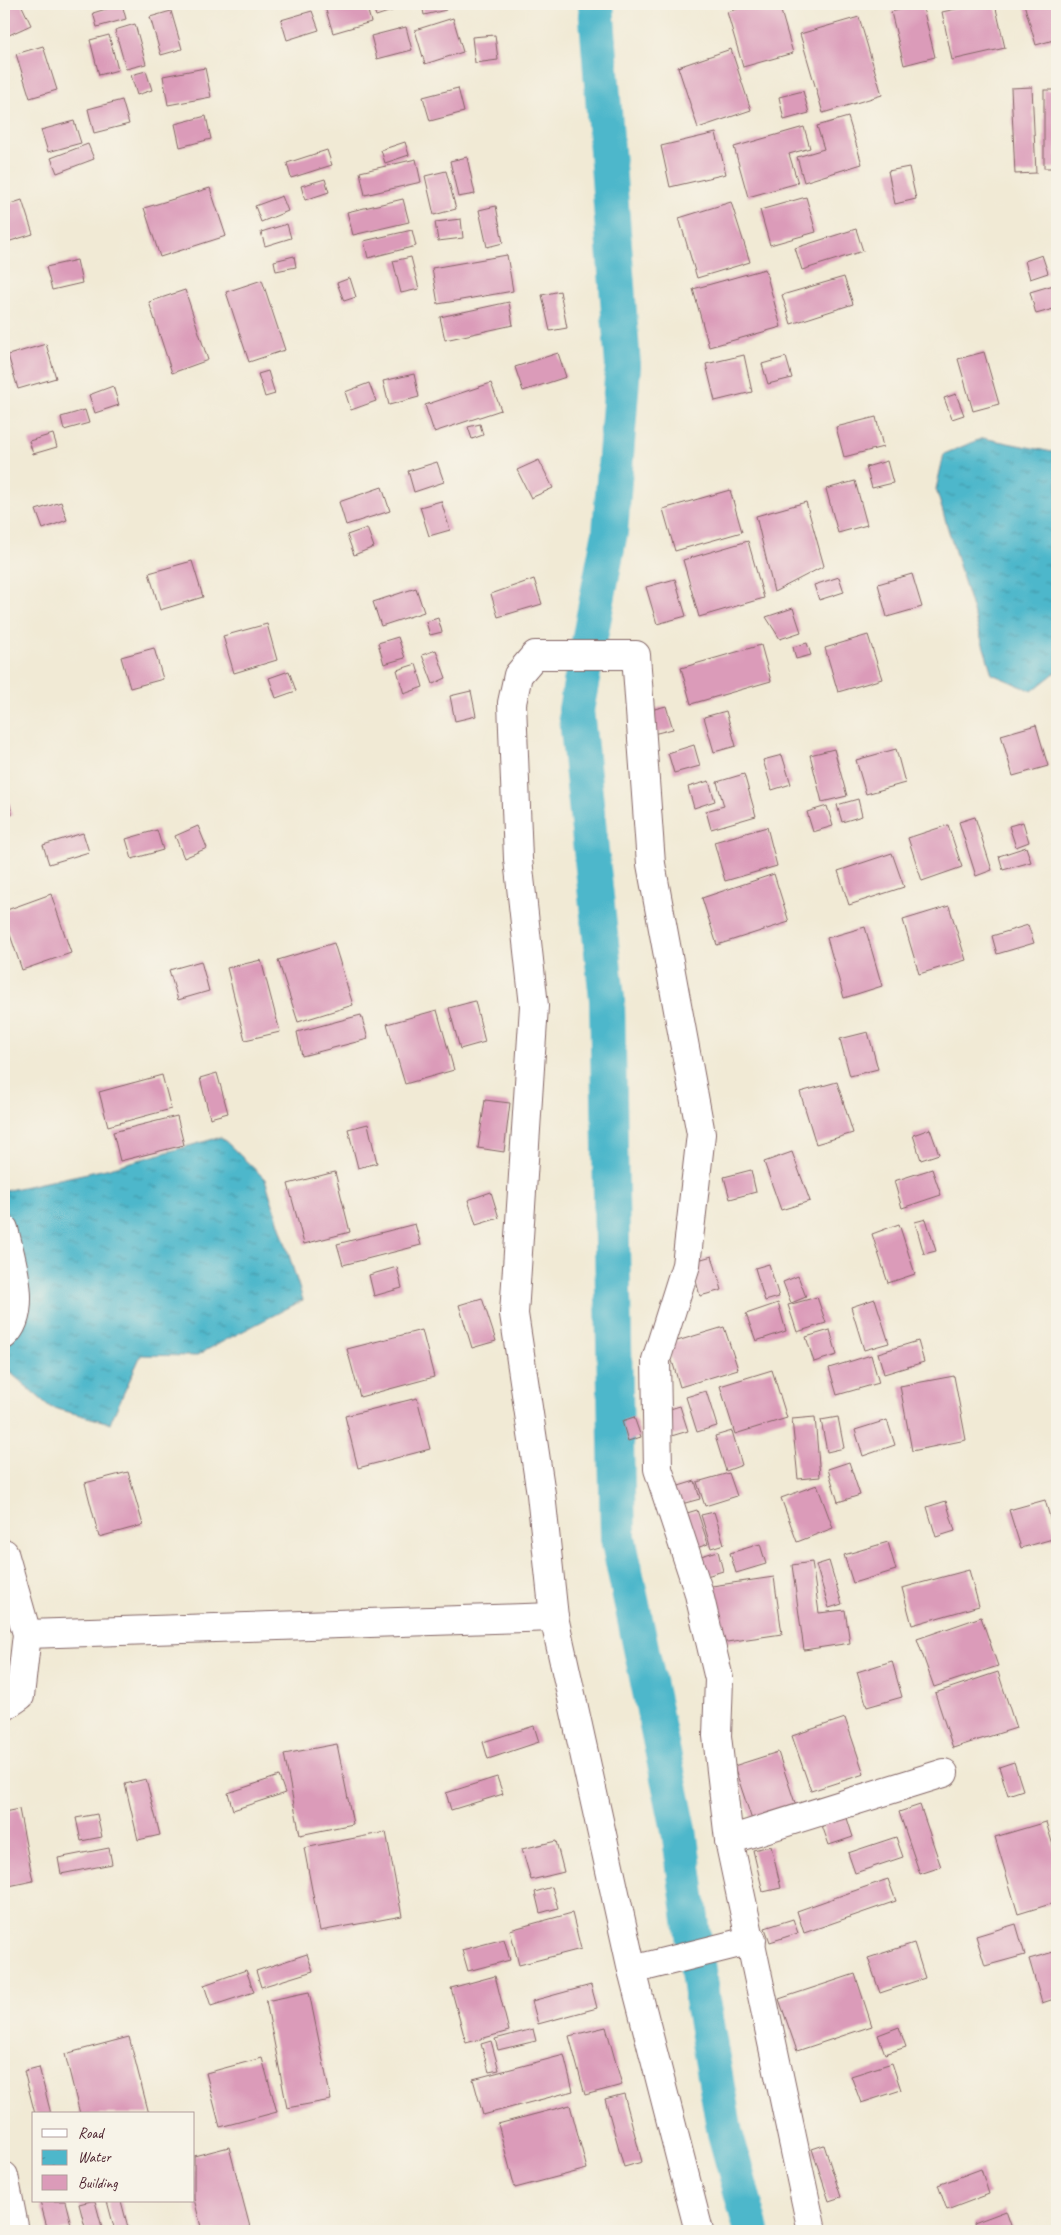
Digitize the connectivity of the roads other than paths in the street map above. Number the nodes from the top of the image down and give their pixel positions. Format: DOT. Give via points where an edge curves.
graph roads {
  1 [pos="4,1229"];
  2 [pos="4,1335"];
  3 [pos="4,1553"];
  4 [pos="554,1617"];
  5 [pos="27,1634"];
  6 [pos="4,1707"];
  7 [pos="944,1773"];
  8 [pos="729,1840"];
  9 [pos="744,1941"];
  10 [pos="641,1968"];
  11 [pos="4,2176"];
  12 [pos="16,2231"];
  13 [pos="698,2231"];
  14 [pos="812,2231"];
  1 -- 2 [label="street" via="17,1288 16,1311"];
  3 -- 5 [label="street"];
  4 -- 5 [label="street"];
  4 -- 8 [label="street" via="541,1494 514,1314 534,1006 518,859 512,702 518,675 535,655 636,655 651,864 701,1134 686,1265 656,1360 658,1469 698,1590 719,1679 717,1736"];
  4 -- 10 [label="street"];
  5 -- 6 [label="street" via="20,1696"];
  7 -- 8 [label="street"];
  8 -- 9 [label="street"];
  9 -- 10 [label="street"];
  9 -- 14 [label="street"];
  10 -- 13 [label="street"];
  11 -- 12 [label="street"];
}
